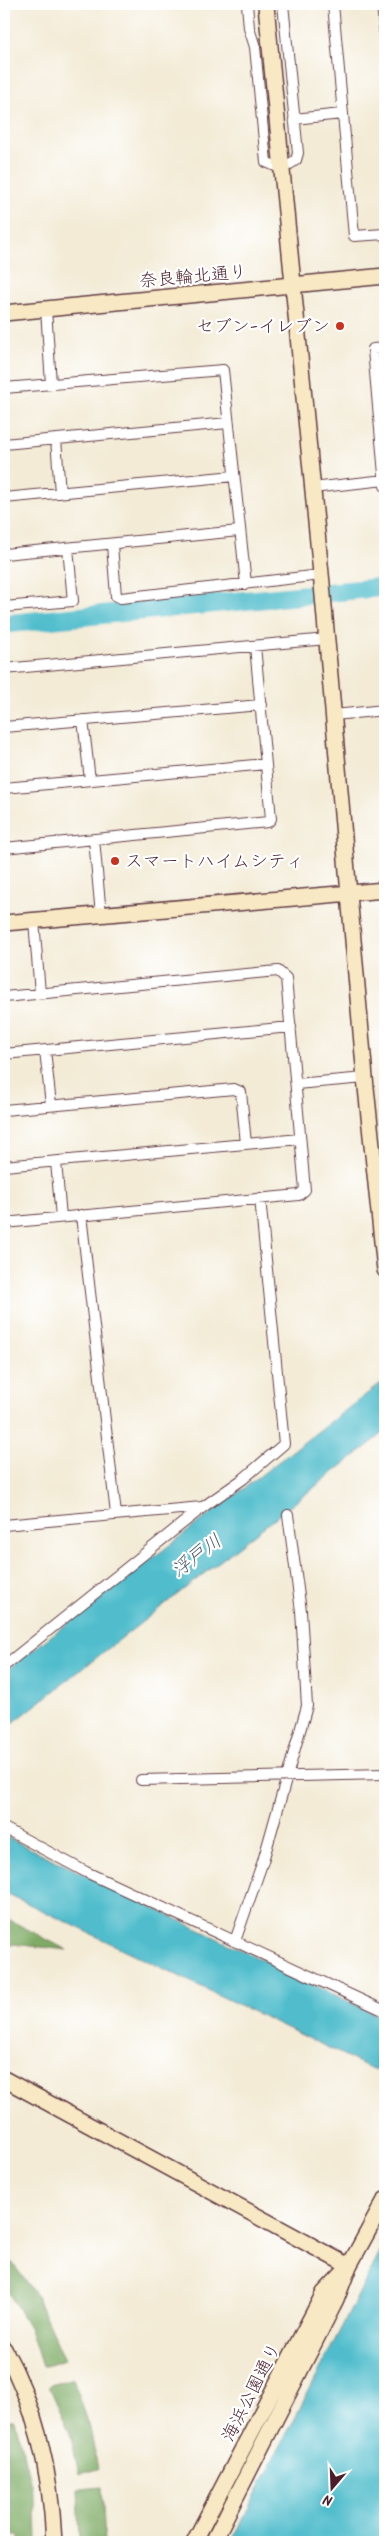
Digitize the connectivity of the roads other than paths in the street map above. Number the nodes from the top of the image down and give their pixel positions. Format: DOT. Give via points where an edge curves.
graph roads {
  1 [pos="247,4"];
  2 [pos="284,4"];
  3 [pos="333,4"];
  4 [pos="382,4"];
  5 [pos="266,5"];
  6 [pos="385,37"];
  7 [pos="342,114"];
  8 [pos="294,119"];
  9 [pos="282,169"];
  10 [pos="385,234"];
  11 [pos="385,276"];
  12 [pos="293,285"];
  13 [pos="46,309"];
  14 [pos="4,313"];
  15 [pos="385,348"];
  16 [pos="51,384"];
  17 [pos="4,388"];
  18 [pos="228,423"];
  19 [pos="56,439"];
  20 [pos="4,444"];
  21 [pos="234,476"];
  22 [pos="385,483"];
  23 [pos="312,488"];
  24 [pos="60,493"];
  25 [pos="4,498"];
  26 [pos="239,531"];
  27 [pos="112,545"];
  28 [pos="68,548"];
  29 [pos="4,554"];
  30 [pos="322,580"];
  31 [pos="246,584"];
  32 [pos="4,607"];
  33 [pos="327,639"];
  34 [pos="255,646"];
  35 [pos="4,668"];
  36 [pos="261,705"];
  37 [pos="385,710"];
  38 [pos="334,715"];
  39 [pos="83,720"];
  40 [pos="4,727"];
  41 [pos="266,764"];
  42 [pos="90,780"];
  43 [pos="4,788"];
  44 [pos="94,840"];
  45 [pos="4,848"];
  46 [pos="385,890"];
  47 [pos="350,894"];
  48 [pos="101,915"];
  49 [pos="34,920"];
  50 [pos="4,924"];
  51 [pos="40,993"];
  52 [pos="4,997"];
  53 [pos="290,1027"];
  54 [pos="45,1050"];
  55 [pos="4,1054"];
  56 [pos="365,1078"];
  57 [pos="296,1084"];
  58 [pos="50,1105"];
  59 [pos="4,1110"];
  60 [pos="300,1140"];
  61 [pos="246,1144"];
  62 [pos="379,1152"];
  63 [pos="56,1162"];
  64 [pos="4,1166"];
  65 [pos="260,1198"];
  66 [pos="81,1216"];
  67 [pos="61,1218"];
  68 [pos="4,1223"];
  69 [pos="385,1270"];
  70 [pos="202,1507"];
  71 [pos="116,1514"];
  72 [pos="288,1515"];
  73 [pos="4,1525"];
  74 [pos="4,1666"];
  75 [pos="385,1774"];
  76 [pos="285,1776"];
  77 [pos="140,1780"];
  78 [pos="4,1828"];
  79 [pos="235,1941"];
  80 [pos="385,2011"];
  81 [pos="4,2079"];
  82 [pos="385,2200"];
  83 [pos="349,2266"];
  84 [pos="4,2350"];
  85 [pos="54,2542"];
  86 [pos="194,2542"];
  87 [pos="213,2542"];
  1 -- 9 [label="street" via="255,47 266,162"];
  2 -- 8 [label="street"];
  3 -- 7 [label="street"];
  4 -- 6 [label="street"];
  5 -- 9 [label="street"];
  7 -- 8 [label="street"];
  7 -- 10 [label="street" via="354,236"];
  8 -- 9 [label="street" via="298,153 296,160"];
  9 -- 12 [label="street"];
  11 -- 12 [label="street, 奈良輪北通り"];
  12 -- 13 [label="street, 奈良輪北通り"];
  12 -- 23 [label="street"];
  13 -- 14 [label="street, 奈良輪北通り"];
  13 -- 16 [label="street"];
  15 -- 22 [label="street" via="373,349"];
  16 -- 17 [label="street"];
  16 -- 18 [label="street" via="223,370"];
  18 -- 19 [label="street"];
  18 -- 21 [label="street"];
  19 -- 20 [label="street"];
  19 -- 24 [label="street"];
  21 -- 24 [label="street"];
  21 -- 26 [label="street"];
  22 -- 23 [label="street"];
  23 -- 30 [label="street"];
  24 -- 25 [label="street"];
  26 -- 27 [label="street"];
  26 -- 31 [label="street"];
  27 -- 28 [label="street"];
  27 -- 31 [label="street" via="116,596 121,598"];
  28 -- 29 [label="street"];
  28 -- 32 [label="street" via="73,601"];
  30 -- 31 [label="street"];
  30 -- 33 [label="street"];
  33 -- 34 [label="street"];
  33 -- 38 [label="street"];
  34 -- 35 [label="street"];
  34 -- 36 [label="street"];
  36 -- 39 [label="street"];
  36 -- 41 [label="street"];
  37 -- 38 [label="street"];
  38 -- 47 [label="street"];
  39 -- 40 [label="street"];
  39 -- 42 [label="street"];
  41 -- 42 [label="street"];
  41 -- 44 [label="street" via="271,819 268,822"];
  42 -- 43 [label="street"];
  44 -- 45 [label="street"];
  44 -- 48 [label="street"];
  46 -- 47 [label="street"];
  47 -- 48 [label="street"];
  47 -- 56 [label="street"];
  48 -- 49 [label="street"];
  49 -- 50 [label="street"];
  49 -- 51 [label="street"];
  51 -- 52 [label="street"];
  51 -- 53 [label="street" via="278,971 286,978"];
  53 -- 54 [label="street"];
  53 -- 57 [label="street"];
  54 -- 55 [label="street"];
  54 -- 58 [label="street"];
  56 -- 57 [label="street"];
  56 -- 62 [label="street"];
  57 -- 60 [label="street"];
  58 -- 59 [label="street"];
  58 -- 61 [label="street" via="234,1089 241,1092"];
  60 -- 61 [label="street"];
  60 -- 65 [label="street" via="305,1190 299,1195"];
  61 -- 63 [label="street"];
  62 -- 69 [label="street"];
  63 -- 64 [label="street"];
  63 -- 67 [label="street"];
  65 -- 66 [label="street"];
  65 -- 70 [label="street" via="284,1444 243,1479"];
  66 -- 67 [label="street"];
  66 -- 71 [label="street"];
  67 -- 68 [label="street"];
  70 -- 71 [label="street"];
  70 -- 74 [label="street"];
  71 -- 73 [label="street"];
  72 -- 76 [label="street" via="301,1612 307,1706"];
  75 -- 76 [label="street"];
  76 -- 77 [label="street"];
  76 -- 79 [label="street" via="263,1861"];
  78 -- 79 [label="street" via="86,1872"];
  79 -- 80 [label="street"];
  81 -- 83 [label="street"];
  82 -- 83 [label="street, 海浜公園通り"];
  83 -- 86 [label="street, 海浜公園通り" via="324,2293"];
  83 -- 87 [label="street, 海浜公園通り" via="336,2300"];
  84 -- 85 [label="street" via="18,2375 39,2434 53,2504"];
}
